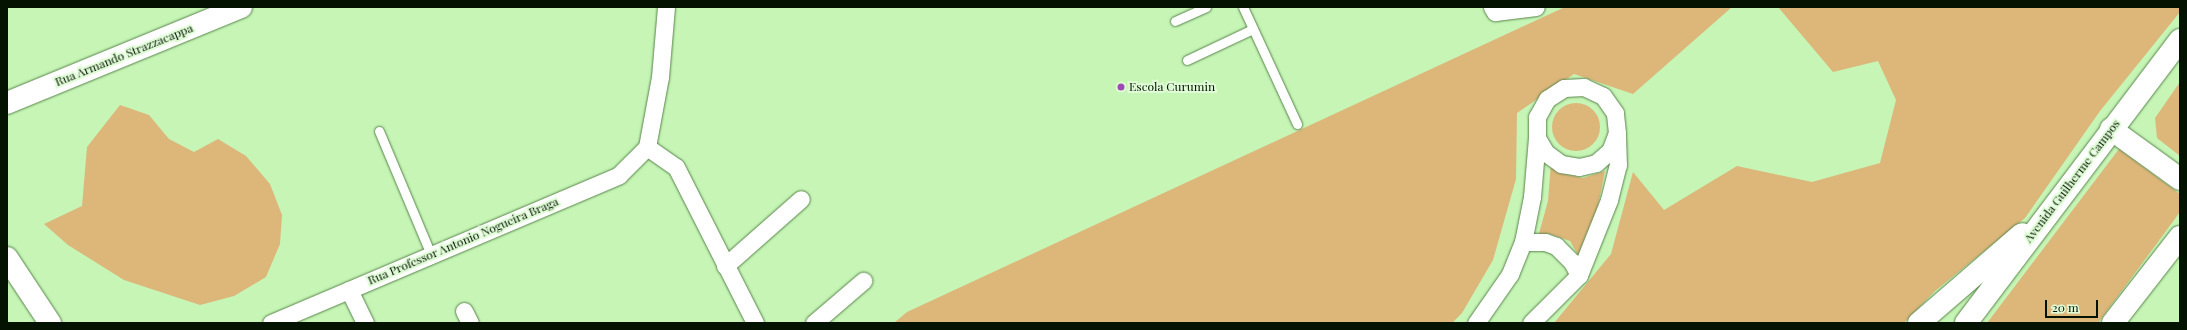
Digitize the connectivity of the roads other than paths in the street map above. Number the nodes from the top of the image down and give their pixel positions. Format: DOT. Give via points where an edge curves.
graph roads {
  1 [pos="241,7"];
  2 [pos="666,7"];
  3 [pos="1206,7"];
  4 [pos="1243,7"];
  5 [pos="1536,7"];
  6 [pos="1494,9"];
  7 [pos="1175,21"];
  8 [pos="1253,29"];
  9 [pos="2178,46"];
  10 [pos="1187,60"];
  11 [pos="7,103"];
  12 [pos="1297,124"];
  13 [pos="2111,129"];
  14 [pos="379,131"];
  15 [pos="1617,134"];
  16 [pos="1537,138"];
  17 [pos="647,146"];
  18 [pos="2180,179"];
  19 [pos="801,199"];
  20 [pos="2048,213"];
  21 [pos="2180,237"];
  22 [pos="1522,242"];
  23 [pos="431,255"];
  24 [pos="7,258"];
  25 [pos="725,266"];
  26 [pos="1578,276"];
  27 [pos="863,281"];
  28 [pos="349,290"];
  29 [pos="300,317"];
  30 [pos="50,323"];
  31 [pos="271,323"];
  32 [pos="365,323"];
  33 [pos="754,323"];
  34 [pos="814,323"];
  35 [pos="1476,323"];
  36 [pos="1531,323"];
  37 [pos="1919,323"];
  38 [pos="1966,323"];
  39 [pos="2113,323"];
  1 -- 11 [label="main road, Rua Armando Strazzacappa"];
  2 -- 17 [label="street" via="660,77"];
  3 -- 7 [label="lane"];
  4 -- 8 [label="lane"];
  5 -- 6 [label="street"];
  8 -- 10 [label="lane"];
  8 -- 12 [label="lane"];
  9 -- 13 [label="main road, Avenida Guilherme Campos"];
  13 -- 18 [label="main road"];
  13 -- 20 [label="main road, Avenida Guilherme Campos"];
  14 -- 23 [label="lane"];
  15 -- 16 [label="street" via="1610,151 1596,163 1579,168 1556,160 1546,153"];
  15 -- 16 [label="street" via="1615,113 1603,96 1584,87 1564,88 1547,99 1540,111"];
  15 -- 26 [label="street" via="1618,165 1609,200"];
  16 -- 22 [label="street" via="1532,197"];
  17 -- 23 [label="street, Rua Professor Antonio Nogueira Braga" via="620,176"];
  17 -- 25 [label="street" via="676,167"];
  19 -- 25 [label="street"];
  20 -- 37 [label="main road"];
  20 -- 38 [label="main road, Avenida Guilherme Campos"];
  21 -- 39 [label="main road"];
  22 -- 26 [label="street" via="1534,240 1556,246 1572,262"];
  22 -- 35 [label="street" via="1510,274"];
  23 -- 28 [label="street, Rua Professor Antonio Nogueira Braga"];
  24 -- 30 [label="main road"];
  25 -- 33 [label="street"];
  26 -- 36 [label="street"];
  27 -- 34 [label="street"];
  28 -- 29 [label="street, Rua Professor Antonio Nogueira Braga"];
  28 -- 32 [label="street"];
  29 -- 31 [label="street, Rua Professor Antonio Nogueira Braga"];
}
